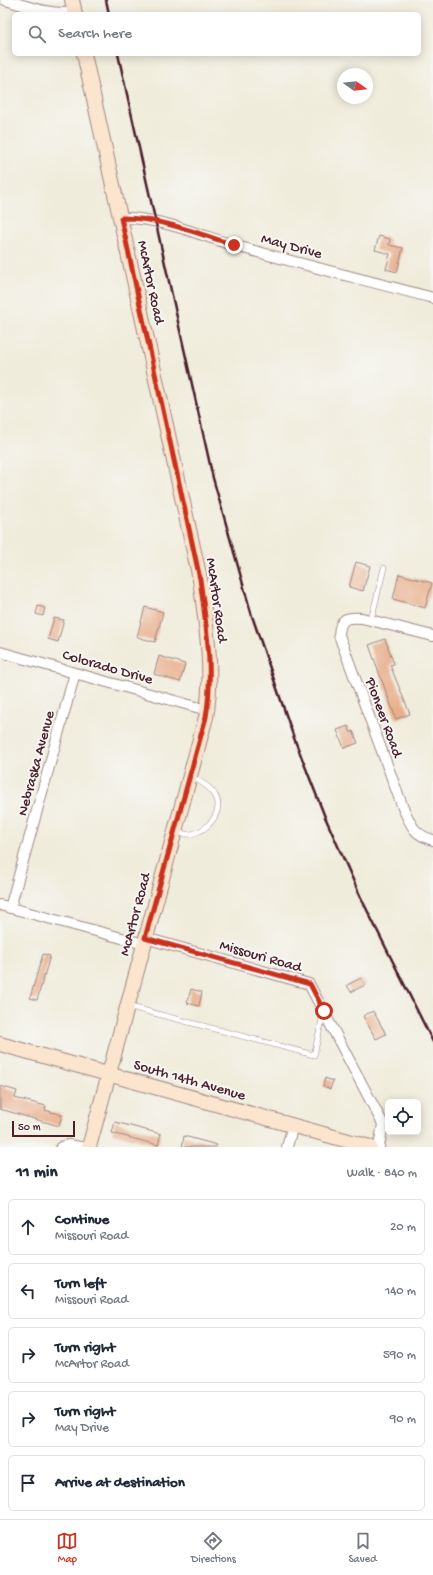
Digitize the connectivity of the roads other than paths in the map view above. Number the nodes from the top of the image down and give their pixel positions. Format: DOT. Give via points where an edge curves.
graph roads {
  1 [pos="5,0"];
  2 [pos="50,12"];
  3 [pos="84,56"];
  4 [pos="121,218"];
  5 [pos="433,298"];
  6 [pos="384,568"];
  7 [pos="371,620"];
  8 [pos="433,636"];
  9 [pos="0,652"];
  10 [pos="75,673"];
  11 [pos="207,710"];
  12 [pos="189,776"];
  13 [pos="174,832"];
  14 [pos="433,840"];
  15 [pos="0,905"];
  16 [pos="10,908"];
  17 [pos="145,941"];
  18 [pos="126,1006"];
  19 [pos="324,1011"];
  20 [pos="0,1044"];
  21 [pos="108,1074"];
  22 [pos="292,1125"];
  23 [pos="61,1147"];
  24 [pos="80,1147"];
  25 [pos="89,1147"];
  26 [pos="287,1147"];
  27 [pos="370,1147"];
  28 [pos="379,1147"];
  1 -- 2 [label="street"];
  3 -- 4 [label="main road, McArtor Road"];
  4 -- 5 [label="street, May Drive" via="155,221 234,245"];
  4 -- 11 [label="main road, McArtor Road" via="200,579 208,636 210,676"];
  6 -- 7 [label="lane"];
  7 -- 8 [label="street"];
  7 -- 14 [label="street, Pioneer Road" via="352,617 343,620 339,626 339,635 403,808 414,830"];
  9 -- 10 [label="street, Colorado Drive"];
  10 -- 11 [label="street, Colorado Drive"];
  10 -- 16 [label="street, Nebraska Avenue"];
  11 -- 12 [label="main road, McArtor Road"];
  12 -- 13 [label="main road, McArtor Road"];
  12 -- 13 [label="lane" via="200,781 216,796 218,809 213,820 203,829 191,834"];
  13 -- 17 [label="main road, McArtor Road"];
  15 -- 16 [label="street, Missouri Road"];
  16 -- 17 [label="street, Missouri Road"];
  17 -- 18 [label="main road, McArtor Road"];
  17 -- 19 [label="street, Missouri Road" via="310,984"];
  18 -- 19 [label="lane" via="314,1055"];
  18 -- 21 [label="main road, McArtor Road"];
  19 -- 28 [label="street, Missouri Road" via="383,1124"];
  20 -- 21 [label="main road, South 14th Avenue"];
  21 -- 22 [label="main road, South 14th Avenue"];
  21 -- 25 [label="main road, McArtor Road"];
  22 -- 26 [label="street"];
  22 -- 27 [label="main road, South 14th Avenue"];
  23 -- 24 [label="street"];
}
